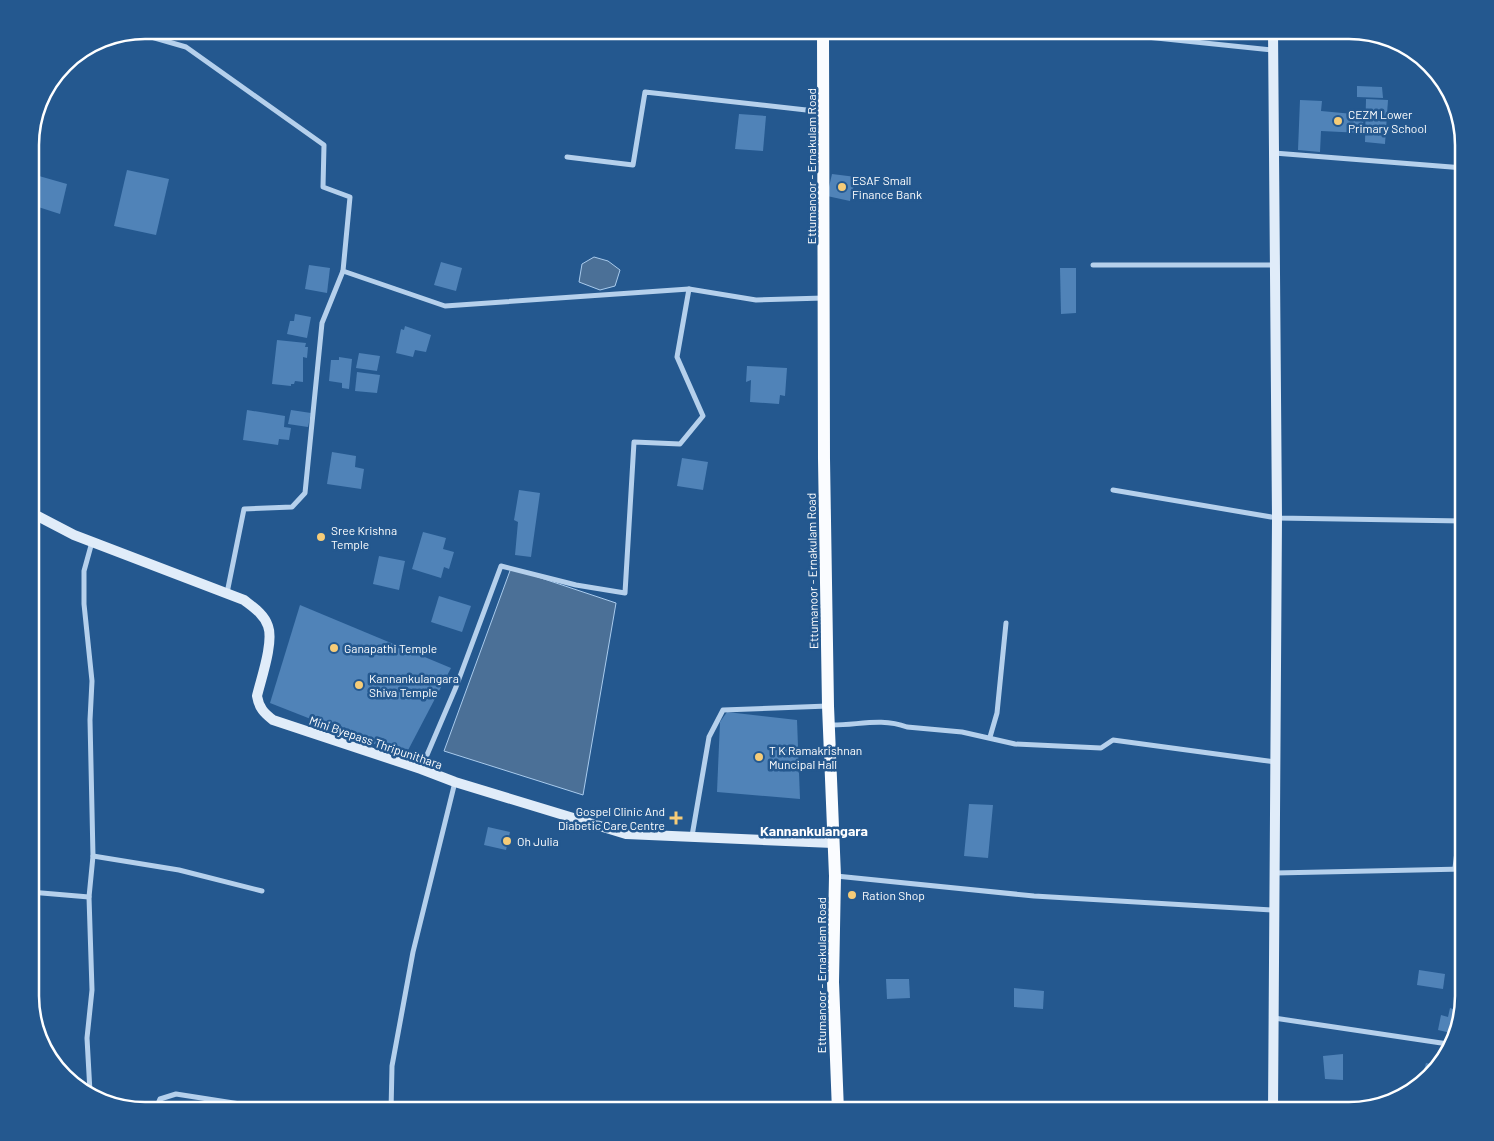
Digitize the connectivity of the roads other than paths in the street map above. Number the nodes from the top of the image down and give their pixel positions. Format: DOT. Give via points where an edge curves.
graph roads {
  1 [pos="157,39"];
  2 [pos="823,39"];
  3 [pos="1167,39"];
  4 [pos="1273,39"];
  5 [pos="1273,50"];
  6 [pos="824,112"];
  7 [pos="1274,153"];
  8 [pos="567,156"];
  9 [pos="1455,167"];
  10 [pos="1093,265"];
  11 [pos="1275,265"];
  12 [pos="343,270"];
  13 [pos="689,289"];
  14 [pos="825,298"];
  15 [pos="1113,490"];
  16 [pos="39,517"];
  17 [pos="1277,518"];
  18 [pos="1455,521"];
  19 [pos="92,542"];
  20 [pos="227,593"];
  21 [pos="1006,623"];
  22 [pos="828,706"];
  23 [pos="829,725"];
  24 [pos="990,737"];
  25 [pos="1275,762"];
  26 [pos="421,768"];
  27 [pos="455,782"];
  28 [pos="692,836"];
  29 [pos="833,843"];
  30 [pos="93,856"];
  31 [pos="1455,861"];
  32 [pos="1454,868"];
  33 [pos="1274,873"];
  34 [pos="835,876"];
  35 [pos="262,891"];
  36 [pos="39,893"];
  37 [pos="89,897"];
  38 [pos="1274,910"];
  39 [pos="1274,1018"];
  40 [pos="1444,1043"];
  41 [pos="90,1086"];
  42 [pos="159,1102"];
  43 [pos="227,1102"];
  44 [pos="391,1102"];
  45 [pos="838,1102"];
  46 [pos="1273,1102"];
  1 -- 12 [label="street" via="186,48 324,145 323,187 350,197"];
  2 -- 6 [label="main road, Ettumanoor - Ernakulam Road"];
  3 -- 5 [label="street"];
  4 -- 5 [label="main road"];
  5 -- 7 [label="main road"];
  6 -- 8 [label="street" via="645,92 633,165"];
  6 -- 14 [label="main road, Ettumanoor - Ernakulam Road"];
  7 -- 9 [label="street"];
  7 -- 11 [label="main road"];
  10 -- 11 [label="street"];
  11 -- 17 [label="main road"];
  12 -- 13 [label="street" via="445,306"];
  12 -- 20 [label="street" via="322,323 305,493 292,507 244,508"];
  13 -- 14 [label="street" via="756,300"];
  13 -- 26 [label="street" via="677,357 703,416 680,444 634,442 625,593 576,585 501,566 456,687"];
  14 -- 22 [label="main road, Ettumanoor - Ernakulam Road"];
  15 -- 17 [label="street"];
  16 -- 19 [label="main road, Mini Byepass Thripunithara"];
  17 -- 18 [label="street"];
  17 -- 25 [label="main road"];
  19 -- 20 [label="main road, Mini Byepass Thripunithara"];
  19 -- 30 [label="street" via="84,571 84,604 92,681"];
  20 -- 26 [label="main road, Mini Byepass Thripunithara" via="260,612 268,626 269,638 257,696 264,713 273,720"];
  21 -- 24 [label="street" via="997,713"];
  22 -- 23 [label="main road, Ettumanoor - Ernakulam Road"];
  22 -- 28 [label="street" via="723,710 709,737"];
  23 -- 24 [label="street" via="895,723"];
  23 -- 29 [label="main road, Ettumanoor - Ernakulam Road"];
  24 -- 25 [label="street" via="1015,744 1101,748 1113,740"];
  25 -- 33 [label="main road"];
  26 -- 27 [label="main road, Mini Byepass Thripunithara"];
  27 -- 28 [label="main road, Mini Byepass Thripunithara" via="626,834"];
  27 -- 44 [label="street" via="413,952 392,1066"];
  28 -- 29 [label="main road, Mini Byepass Thripunithara"];
  29 -- 34 [label="main road, Ettumanoor - Ernakulam Road"];
  30 -- 35 [label="street" via="179,870"];
  30 -- 37 [label="street"];
  31 -- 32 [label="street"];
  32 -- 33 [label="street"];
  33 -- 38 [label="main road"];
  34 -- 38 [label="street" via="1034,896"];
  34 -- 45 [label="main road, Ettumanoor - Ernakulam Road" via="833,982"];
  36 -- 37 [label="street"];
  37 -- 41 [label="street" via="92,990 87,1038"];
  38 -- 39 [label="main road"];
  39 -- 40 [label="street"];
  39 -- 46 [label="main road"];
  42 -- 43 [label="street" via="176,1094"];
}
